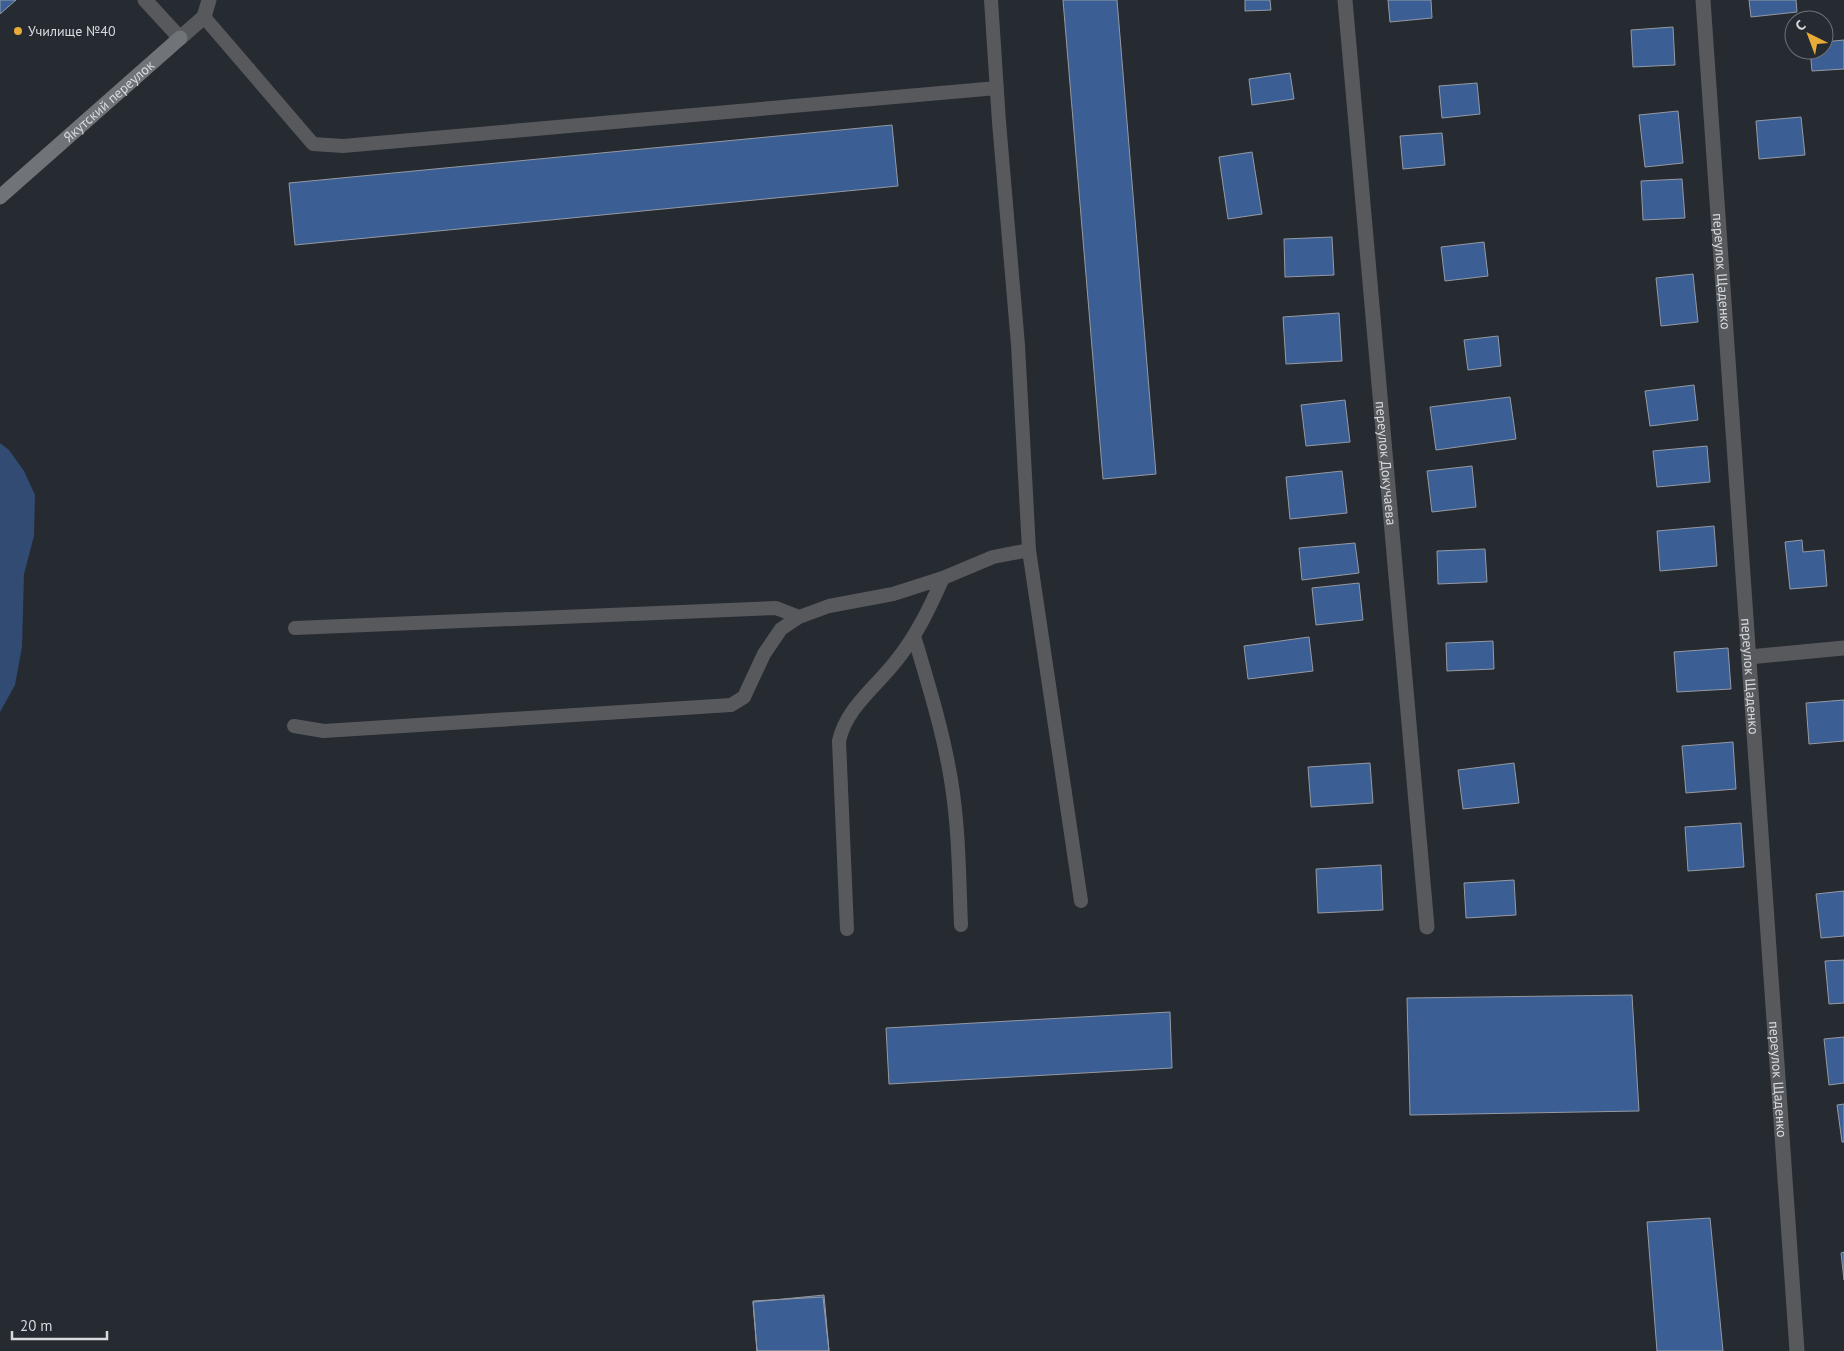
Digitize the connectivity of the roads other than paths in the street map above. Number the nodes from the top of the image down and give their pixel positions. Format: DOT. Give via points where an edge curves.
graph roads {
  1 [pos="145,0"];
  2 [pos="209,0"];
  3 [pos="991,0"];
  4 [pos="1345,0"];
  5 [pos="1703,0"];
  6 [pos="204,17"];
  7 [pos="180,38"];
  8 [pos="997,88"];
  9 [pos="0,197"];
  10 [pos="1029,550"];
  11 [pos="943,578"];
  12 [pos="799,616"];
  13 [pos="295,628"];
  14 [pos="914,636"];
  15 [pos="1844,648"];
  16 [pos="1749,657"];
  17 [pos="294,726"];
  18 [pos="1081,901"];
  19 [pos="962,925"];
  20 [pos="1427,927"];
  21 [pos="848,928"];
  22 [pos="1797,1351"];
  1 -- 7 [label="street"];
  2 -- 6 [label="street"];
  3 -- 8 [label="lane"];
  4 -- 20 [label="street, переулок Докучаева"];
  5 -- 16 [label="street, переулок Щаденко"];
  6 -- 7 [label="street, Якутский переулок"];
  6 -- 8 [label="lane" via="313,144 343,146"];
  7 -- 9 [label="main road, Якутский переулок"];
  8 -- 10 [label="lane" via="1018,345"];
  10 -- 11 [label="lane" via="993,557"];
  10 -- 18 [label="lane"];
  11 -- 12 [label="lane" via="893,594 830,606"];
  11 -- 14 [label="lane"];
  12 -- 13 [label="lane" via="776,608"];
  12 -- 17 [label="lane" via="781,629 764,654 744,697 731,705 324,732"];
  14 -- 19 [label="lane" via="951,780"];
  14 -- 21 [label="lane" via="842,726 838,741"];
  15 -- 16 [label="street"];
  16 -- 22 [label="street, переулок Щаденко"];
}
